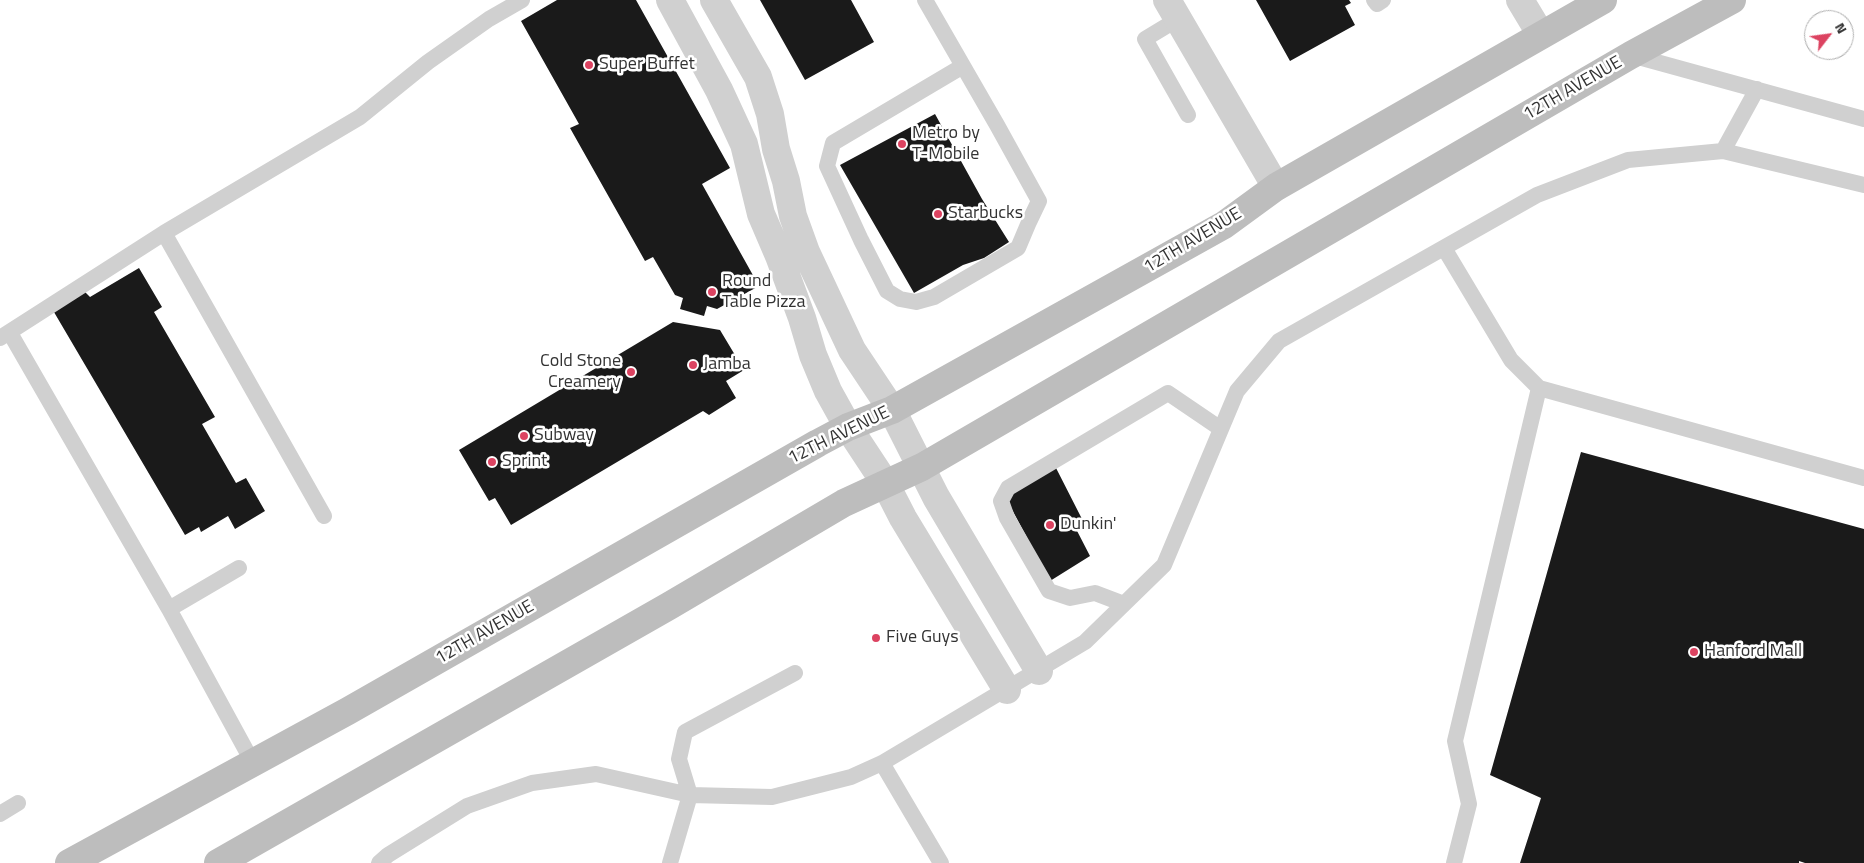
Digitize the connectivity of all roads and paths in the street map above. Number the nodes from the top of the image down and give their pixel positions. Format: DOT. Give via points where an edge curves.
graph roads {
  1 [pos="522,0"];
  2 [pos="670,0"];
  3 [pos="714,0"];
  4 [pos="925,0"];
  5 [pos="1374,0"];
  6 [pos="1383,0"];
  7 [pos="1520,0"];
  8 [pos="1603,0"];
  9 [pos="1732,0"];
  10 [pos="1173,10"];
  11 [pos="1541,35"];
  12 [pos="1631,55"];
  13 [pos="963,66"];
  14 [pos="1757,89"];
  15 [pos="1188,115"];
  16 [pos="1864,119"];
  17 [pos="1724,152"];
  18 [pos="1864,185"];
  19 [pos="1276,187"];
  20 [pos="164,233"];
  21 [pos="1444,248"];
  22 [pos="5,335"];
  23 [pos="1539,388"];
  24 [pos="892,410"];
  25 [pos="848,427"];
  26 [pos="1221,429"];
  27 [pos="922,467"];
  28 [pos="1864,478"];
  29 [pos="885,483"];
  30 [pos="324,516"];
  31 [pos="239,568"];
  32 [pos="1124,604"];
  33 [pos="169,609"];
  34 [pos="1039,671"];
  35 [pos="795,674"];
  36 [pos="1006,690"];
  37 [pos="253,763"];
  38 [pos="882,763"];
  39 [pos="690,795"];
  40 [pos="18,803"];
  41 [pos="0,814"];
  42 [pos="69,863"];
  43 [pos="218,863"];
  44 [pos="379,863"];
  45 [pos="670,863"];
  46 [pos="940,863"];
  47 [pos="1454,863"];
  1 -- 20 [label="lane" via="428,62 360,117"];
  2 -- 25 [label="street" via="744,144 761,214 813,355"];
  3 -- 24 [label="street" via="758,78 770,114 793,216 806,252 852,350"];
  4 -- 13 [label="lane"];
  5 -- 6 [label="lane" via="1377,4"];
  7 -- 11 [label="street"];
  8 -- 11 [label="main road, 12TH AVENUE"];
  9 -- 12 [label="main road, 12TH AVENUE"];
  10 -- 15 [label="lane" via="1145,39"];
  10 -- 19 [label="street"];
  11 -- 19 [label="main road, 12TH AVENUE"];
  12 -- 14 [label="lane"];
  12 -- 27 [label="main road, 12TH AVENUE"];
  13 -- 13 [label="lane" via="1039,201 1018,248 934,297 916,302 900,299 887,290 827,166 833,142"];
  14 -- 16 [label="lane"];
  14 -- 17 [label="lane"];
  17 -- 18 [label="lane"];
  17 -- 21 [label="lane" via="1628,160 1537,195"];
  19 -- 24 [label="main road, 12TH AVENUE" via="1224,225"];
  20 -- 22 [label="lane"];
  20 -- 30 [label="lane"];
  21 -- 23 [label="lane" via="1511,360"];
  21 -- 26 [label="lane" via="1279,341 1237,391"];
  22 -- 33 [label="lane"];
  23 -- 28 [label="lane"];
  23 -- 47 [label="lane" via="1456,741 1469,804"];
  24 -- 25 [label="main road, 12TH AVENUE"];
  24 -- 27 [label="street"];
  25 -- 29 [label="street"];
  25 -- 37 [label="main road, 12TH AVENUE"];
  26 -- 32 [label="lane" via="1164,565"];
  26 -- 32 [label="lane" via="1168,393 1008,488 1001,501 1007,518 1049,591 1070,598 1095,594"];
  27 -- 29 [label="main road, 12TH AVENUE"];
  27 -- 34 [label="street" via="936,497"];
  29 -- 36 [label="street"];
  29 -- 43 [label="main road, 12TH AVENUE" via="844,503"];
  31 -- 33 [label="lane"];
  32 -- 34 [label="lane" via="1085,642"];
  33 -- 37 [label="lane"];
  34 -- 36 [label="lane"];
  35 -- 39 [label="lane" via="684,732 679,759"];
  36 -- 38 [label="lane"];
  37 -- 42 [label="main road, 12TH AVENUE"];
  38 -- 39 [label="lane" via="851,777 772,797"];
  38 -- 46 [label="lane"];
  39 -- 44 [label="lane" via="596,774 532,783 467,806"];
  39 -- 45 [label="lane"];
  40 -- 41 [label="lane"];
}
